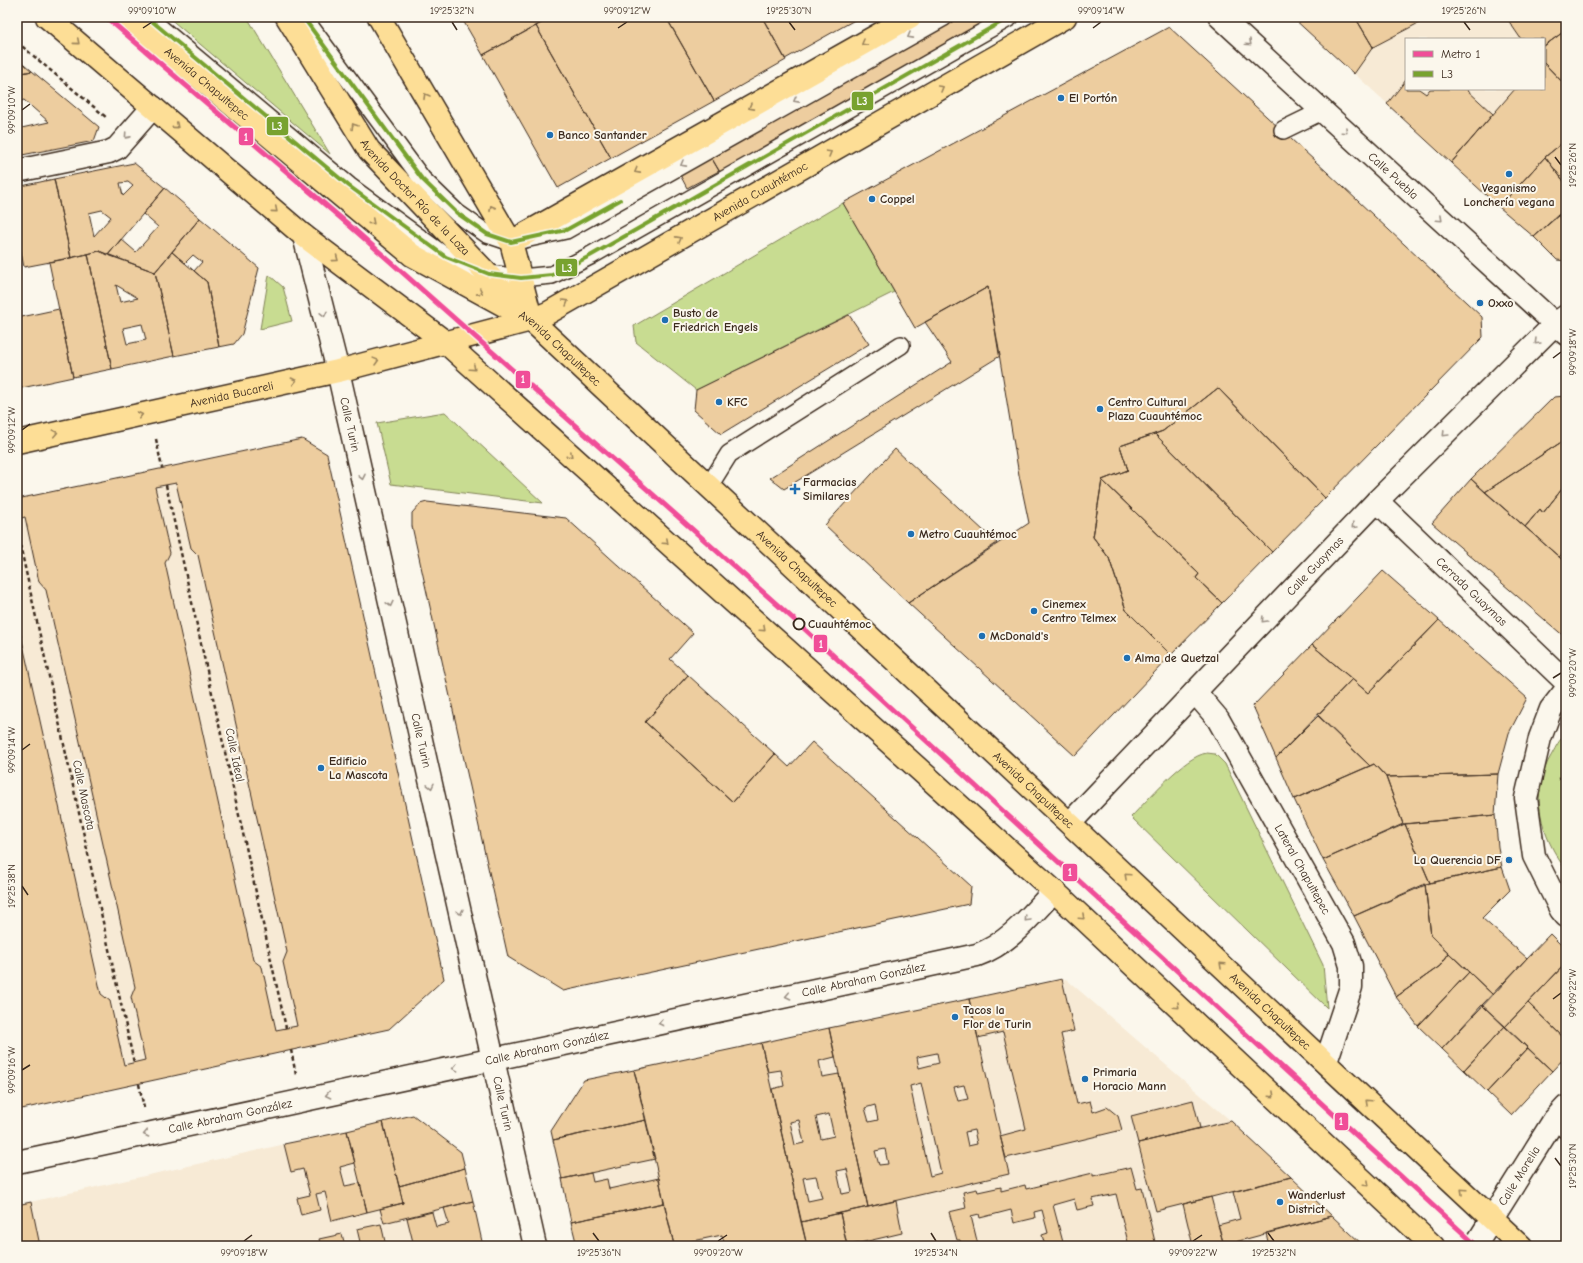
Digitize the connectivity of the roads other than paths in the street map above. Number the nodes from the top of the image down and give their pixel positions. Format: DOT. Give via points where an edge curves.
graph roads {
  1 [pos="47,17"];
  2 [pos="127,17"];
  3 [pos="147,17"];
  4 [pos="287,17"];
  5 [pos="303,17"];
  6 [pos="379,17"];
  7 [pos="910,17"];
  8 [pos="944,17"];
  9 [pos="1010,17"];
  10 [pos="1065,17"];
  11 [pos="1220,17"];
  12 [pos="154,107"];
  13 [pos="1322,111"];
  14 [pos="1283,130"];
  15 [pos="17,171"];
  16 [pos="304,236"];
  17 [pos="512,242"];
  18 [pos="489,274"];
  19 [pos="521,278"];
  20 [pos="531,320"];
  21 [pos="1562,325"];
  22 [pos="444,341"];
  23 [pos="901,345"];
  24 [pos="338,371"];
  25 [pos="17,442"];
  26 [pos="709,486"];
  27 [pos="1377,502"];
  28 [pos="1566,682"];
  29 [pos="1566,690"];
  30 [pos="1195,692"];
  31 [pos="1070,823"];
  32 [pos="1054,891"];
  33 [pos="1566,916"];
  34 [pos="493,1060"];
  35 [pos="1326,1062"];
  36 [pos="1562,1119"];
  37 [pos="17,1162"];
  38 [pos="1491,1218"];
  39 [pos="535,1246"];
  40 [pos="1433,1246"];
  41 [pos="1475,1246"];
  42 [pos="1521,1246"];
  1 -- 12 [label="main road, one-way"];
  2 -- 20 [label="main road, Avenida Chapultepec, one-way" via="412,255"];
  3 -- 18 [label="lane" via="349,186 446,256"];
  18 -- 4 [label="main road, Avenida Doctor Río de la Loza, one-way" via="368,150"];
  5 -- 17 [label="lane" via="422,179 457,213 487,234"];
  17 -- 6 [label="main road, one-way"];
  7 -- 17 [label="main road, one-way"];
  8 -- 17 [label="lane, one-way" via="566,230"];
  9 -- 19 [label="lane" via="590,256 552,275"];
  20 -- 10 [label="main road, Avenida Cuauhtémoc, one-way" via="548,313"];
  11 -- 13 [label="street, Calle Puebla, one-way"];
  12 -- 15 [label="street, one-way" via="117,148 109,152"];
  12 -- 16 [label="main road, one-way"];
  13 -- 14 [label="lane"];
  13 -- 21 [label="street, Calle Puebla, one-way"];
  16 -- 22 [label="main road, one-way"];
  16 -- 24 [label="street, Calle Turin, one-way"];
  17 -- 19 [label="main road"];
  18 -- 19 [label="lane"];
  18 -- 20 [label="main road, Avenida Doctor Río de la Loza"];
  19 -- 20 [label="main road"];
  20 -- 22 [label="main road, Avenida Cuauhtémoc"];
  20 -- 26 [label="main road, Avenida Chapultepec"];
  21 -- 27 [label="street, Calle Guaymas, one-way"];
  24 -- 22 [label="main road, Avenida Bucareli, one-way"];
  22 -- 32 [label="main road, one-way"];
  23 -- 26 [label="lane" via="729,454"];
  25 -- 24 [label="main road, Avenida Bucareli, one-way"];
  24 -- 34 [label="street, Calle Turin, one-way"];
  26 -- 31 [label="main road, Avenida Chapultepec"];
  27 -- 28 [label="street, Cerrada Guaymas"];
  27 -- 30 [label="street, Calle Guaymas, one-way"];
  29 -- 33 [label="street" via="1551,709 1542,733 1526,798 1534,856"];
  30 -- 31 [label="street, Calle Guaymas"];
  30 -- 35 [label="street, Lateral Chapultepec" via="1218,719 1344,943 1350,966 1350,987"];
  35 -- 31 [label="main road, Avenida Chapultepec, one-way"];
  32 -- 34 [label="street, Calle Abraham González, one-way" via="1018,930 990,950 977,955"];
  32 -- 40 [label="main road, one-way"];
  34 -- 37 [label="street, Calle Abraham González, one-way"];
  34 -- 39 [label="street, Calle Turin"];
  38 -- 35 [label="main road, Avenida Chapultepec, one-way"];
  36 -- 38 [label="street, Calle Morelia"];
  38 -- 41 [label="street, Calle Morelia"];
  38 -- 42 [label="main road, Avenida Chapultepec"];
}
